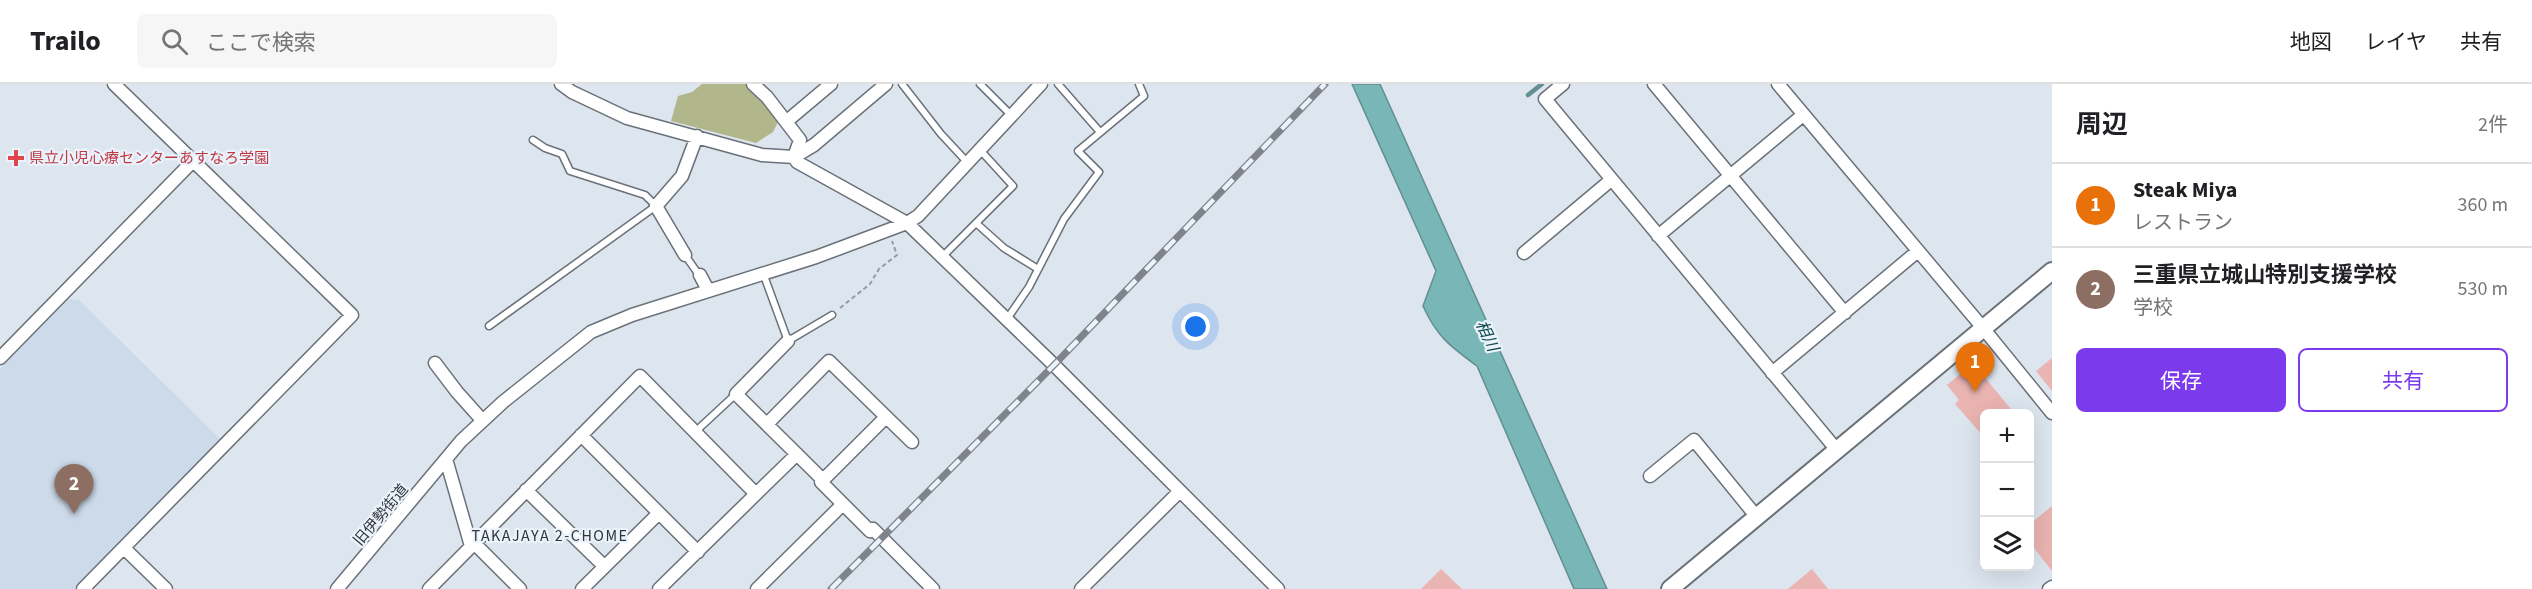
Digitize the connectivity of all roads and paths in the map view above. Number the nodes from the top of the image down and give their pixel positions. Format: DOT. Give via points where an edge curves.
graph roads {
  1 [pos="114,84"];
  2 [pos="561,84"];
  3 [pos="753,84"];
  4 [pos="831,84"];
  5 [pos="886,84"];
  6 [pos="902,84"];
  7 [pos="980,84"];
  8 [pos="1041,84"];
  9 [pos="1058,84"];
  10 [pos="1139,84"];
  11 [pos="1563,84"];
  12 [pos="1654,84"];
  13 [pos="1778,84"];
  14 [pos="1011,115"];
  15 [pos="1803,115"];
  16 [pos="787,121"];
  17 [pos="1100,132"];
  18 [pos="697,136"];
  19 [pos="533,140"];
  20 [pos="981,151"];
  21 [pos="794,157"];
  22 [pos="193,161"];
  23 [pos="968,163"];
  24 [pos="1730,175"];
  25 [pos="1611,180"];
  26 [pos="656,206"];
  27 [pos="907,223"];
  28 [pos="976,223"];
  29 [pos="888,230"];
  30 [pos="1658,236"];
  31 [pos="1918,251"];
  32 [pos="1524,253"];
  33 [pos="685,255"];
  34 [pos="943,256"];
  35 [pos="1038,269"];
  36 [pos="2052,271"];
  37 [pos="763,273"];
  38 [pos="700,275"];
  39 [pos="708,290"];
  40 [pos="1845,313"];
  41 [pos="832,315"];
  42 [pos="1007,319"];
  43 [pos="489,326"];
  44 [pos="1983,328"];
  45 [pos="788,341"];
  46 [pos="0,358"];
  47 [pos="435,363"];
  48 [pos="1772,373"];
  49 [pos="736,394"];
  50 [pos="2052,413"];
  51 [pos="886,417"];
  52 [pos="482,420"];
  53 [pos="767,424"];
  54 [pos="695,432"];
  55 [pos="581,435"];
  56 [pos="912,442"];
  57 [pos="1836,449"];
  58 [pos="797,454"];
  59 [pos="446,459"];
  60 [pos="1650,476"];
  61 [pos="823,480"];
  62 [pos="526,490"];
  63 [pos="1179,492"];
  64 [pos="756,494"];
  65 [pos="843,504"];
  66 [pos="659,513"];
  67 [pos="1756,516"];
  68 [pos="473,544"];
  69 [pos="124,548"];
  70 [pos="698,552"];
  71 [pos="604,566"];
  72 [pos="83,589"];
  73 [pos="166,589"];
  74 [pos="337,589"];
  75 [pos="429,589"];
  76 [pos="520,589"];
  77 [pos="582,589"];
  78 [pos="659,589"];
  79 [pos="757,589"];
  80 [pos="933,589"];
  81 [pos="1081,589"];
  82 [pos="1278,589"];
  83 [pos="1670,589"];
  1 -- 22 [label="street"];
  2 -- 18 [label="street" via="627,118"];
  3 -- 16 [label="street"];
  4 -- 16 [label="street"];
  5 -- 21 [label="street" via="814,145"];
  6 -- 23 [label="lane"];
  7 -- 14 [label="lane"];
  8 -- 14 [label="street"];
  9 -- 17 [label="lane"];
  10 -- 17 [label="lane" via="1144,96"];
  11 -- 25 [label="street" via="1545,99"];
  12 -- 24 [label="street"];
  13 -- 15 [label="street"];
  14 -- 20 [label="street"];
  15 -- 24 [label="street"];
  15 -- 31 [label="street"];
  16 -- 21 [label="street" via="800,140"];
  17 -- 35 [label="lane" via="1078,151 1099,172 1064,219"];
  18 -- 21 [label="street" via="762,155"];
  18 -- 26 [label="street" via="682,176"];
  19 -- 26 [label="lane" via="562,154 570,171 645,195"];
  20 -- 23 [label="street"];
  20 -- 28 [label="lane" via="1013,186"];
  21 -- 27 [label="street"];
  22 -- 46 [label="street"];
  22 -- 69 [label="street" via="352,315"];
  23 -- 27 [label="street"];
  24 -- 30 [label="street"];
  24 -- 40 [label="street"];
  25 -- 30 [label="street"];
  25 -- 32 [label="street"];
  26 -- 33 [label="street"];
  26 -- 43 [label="lane"];
  27 -- 29 [label="street, 旧伊勢街道"];
  27 -- 34 [label="street"];
  28 -- 34 [label="lane"];
  28 -- 35 [label="lane" via="1004,248"];
  29 -- 37 [label="street, 旧伊勢街道"];
  29 -- 41 [label="path" via="897,255"];
  30 -- 48 [label="street"];
  31 -- 40 [label="street"];
  31 -- 44 [label="street"];
  33 -- 38 [label="lane"];
  34 -- 42 [label="street"];
  35 -- 42 [label="lane"];
  36 -- 44 [label="street"];
  37 -- 39 [label="street, 旧伊勢街道"];
  37 -- 45 [label="lane"];
  38 -- 39 [label="street"];
  39 -- 52 [label="street, 旧伊勢街道" via="591,332"];
  40 -- 48 [label="street"];
  41 -- 45 [label="lane"];
  42 -- 63 [label="street"];
  44 -- 50 [label="street"];
  44 -- 57 [label="street"];
  45 -- 49 [label="street"];
  47 -- 52 [label="street"];
  48 -- 57 [label="street"];
  49 -- 53 [label="street"];
  49 -- 54 [label="lane"];
  51 -- 53 [label="street" via="829,361"];
  51 -- 56 [label="street"];
  51 -- 61 [label="street"];
  52 -- 59 [label="street, 旧伊勢街道"];
  53 -- 58 [label="street"];
  54 -- 55 [label="street" via="640,376"];
  54 -- 64 [label="street"];
  55 -- 62 [label="street"];
  55 -- 66 [label="street"];
  57 -- 67 [label="street"];
  58 -- 61 [label="street"];
  58 -- 64 [label="street"];
  59 -- 68 [label="street"];
  59 -- 74 [label="street, 旧伊勢街道"];
  60 -- 67 [label="street" via="1694,440"];
  61 -- 65 [label="street"];
  62 -- 68 [label="street"];
  62 -- 71 [label="street"];
  63 -- 81 [label="street"];
  63 -- 82 [label="street"];
  64 -- 70 [label="street"];
  65 -- 79 [label="street"];
  65 -- 80 [label="street"];
  66 -- 70 [label="street"];
  66 -- 71 [label="street"];
  67 -- 83 [label="street"];
  68 -- 75 [label="street"];
  68 -- 76 [label="street"];
  69 -- 72 [label="street"];
  69 -- 73 [label="street"];
  70 -- 78 [label="street"];
  71 -- 77 [label="street"];
}
